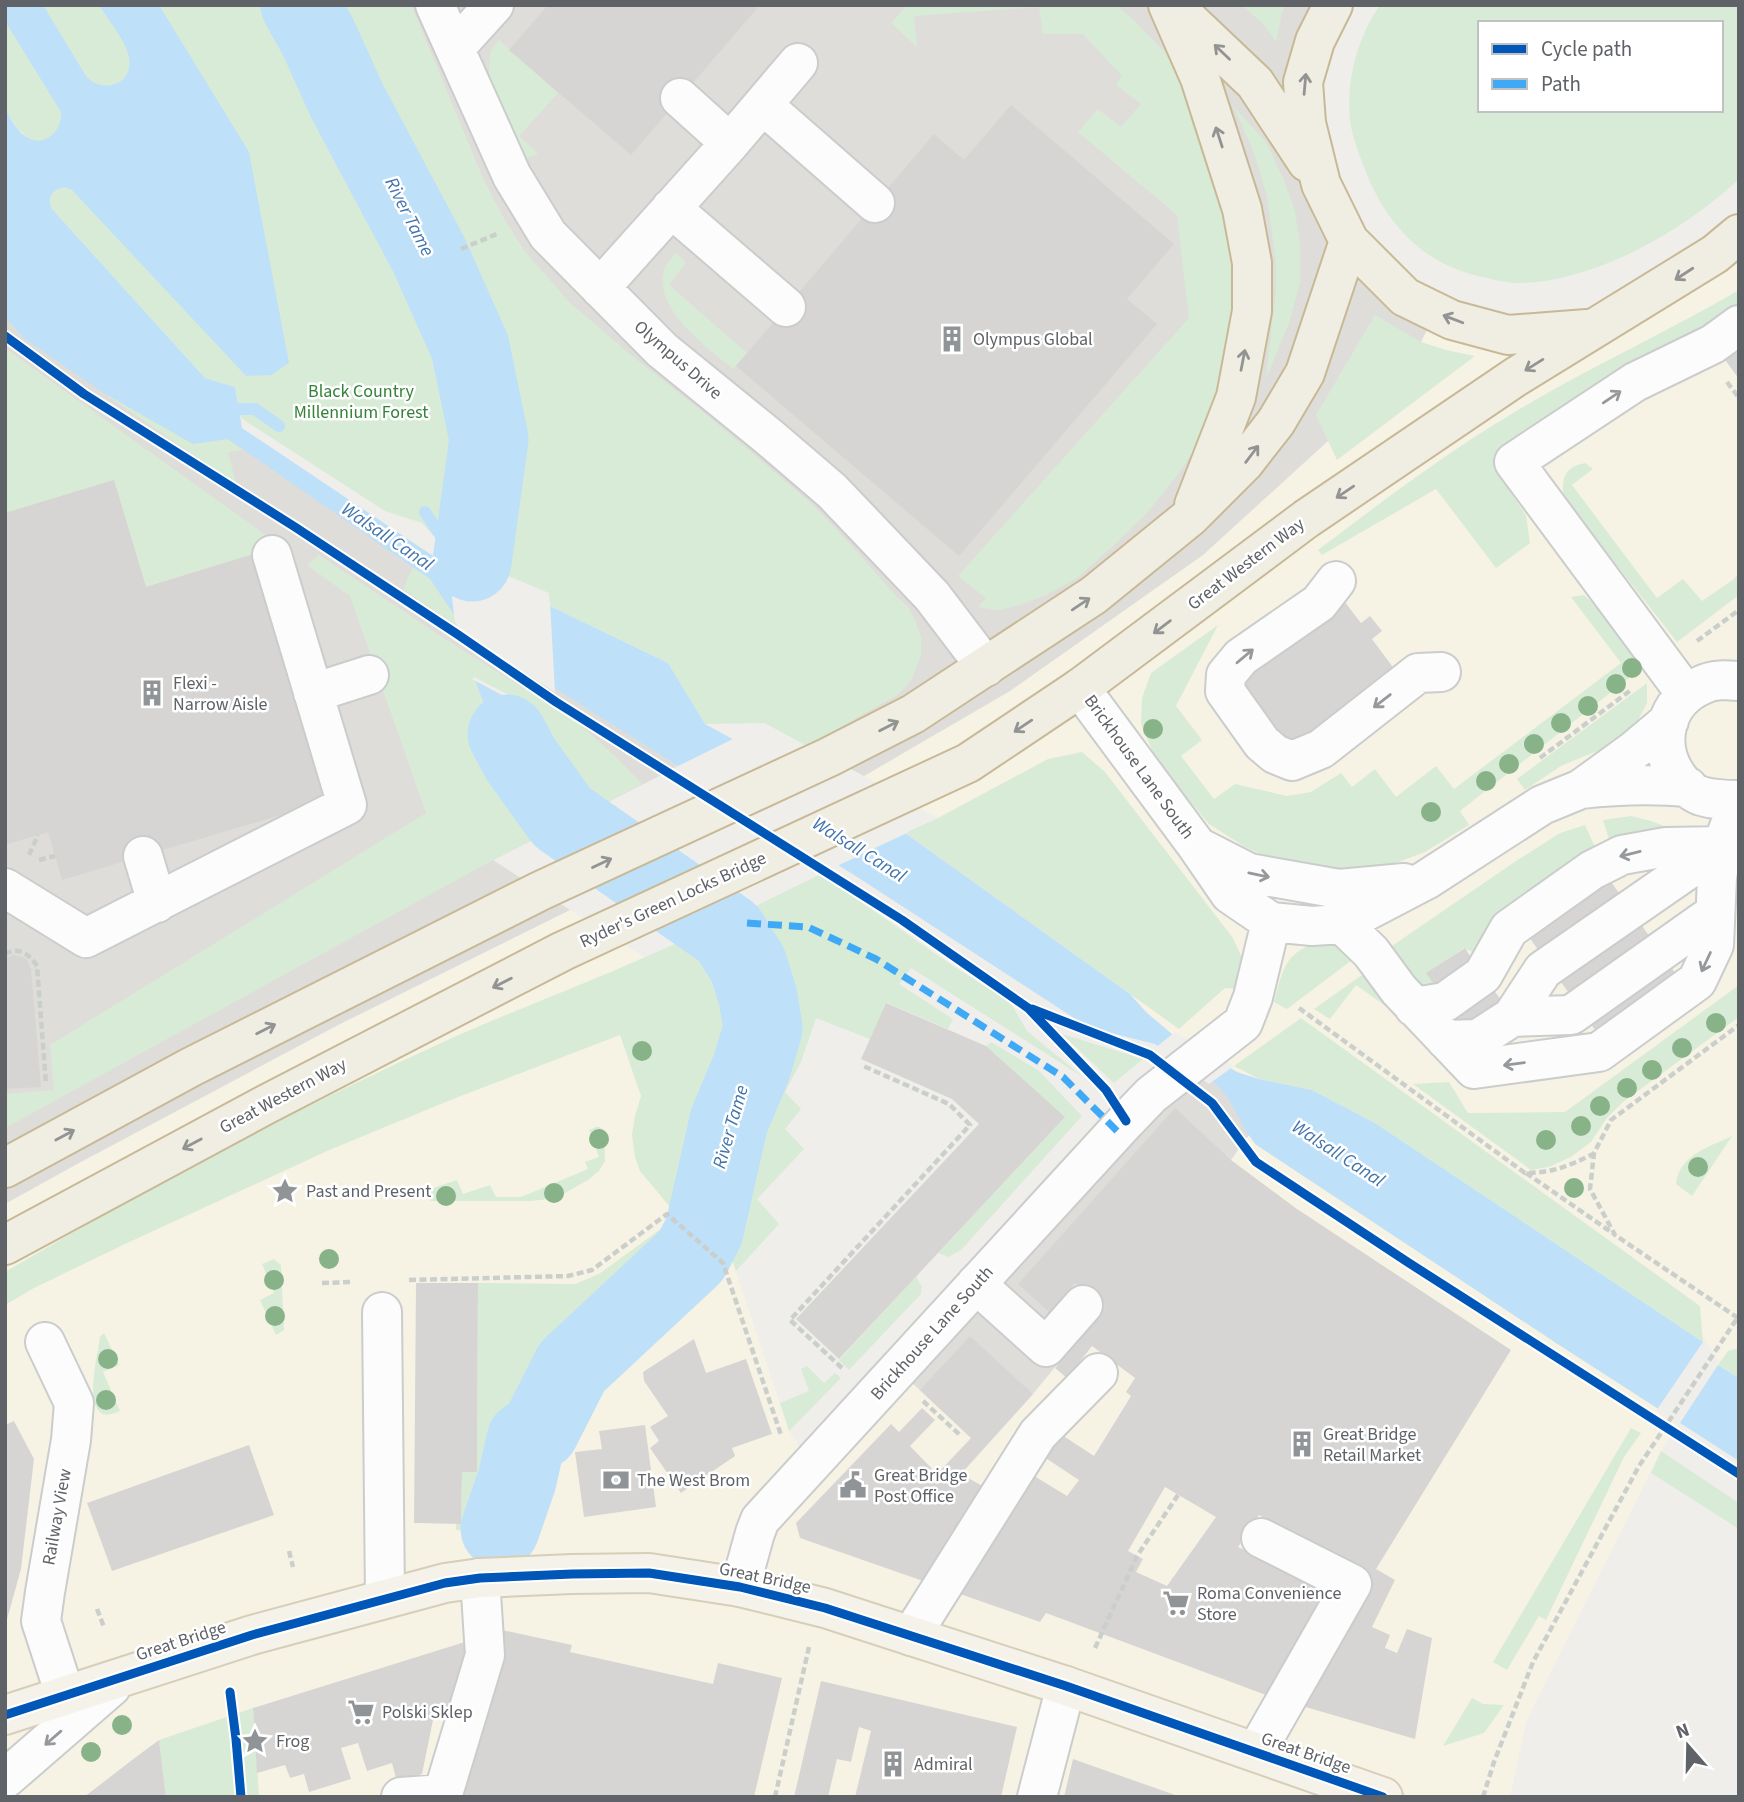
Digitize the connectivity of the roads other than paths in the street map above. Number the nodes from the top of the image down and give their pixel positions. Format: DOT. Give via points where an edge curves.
graph roads {
  1 [pos="435,5"];
  2 [pos="494,5"];
  3 [pos="1171,5"];
  4 [pos="1333,5"];
  5 [pos="454,48"];
  6 [pos="798,63"];
  7 [pos="680,98"];
  8 [pos="763,105"];
  9 [pos="730,143"];
  10 [pos="1321,184"];
  11 [pos="875,203"];
  12 [pos="671,208"];
  13 [pos="1739,234"];
  14 [pos="1349,241"];
  15 [pos="600,288"];
  16 [pos="786,307"];
  17 [pos="1739,325"];
  18 [pos="1592,329"];
  19 [pos="1190,517"];
  20 [pos="272,555"];
  21 [pos="1336,581"];
  22 [pos="986,667"];
  23 [pos="1441,672"];
  24 [pos="369,675"];
  25 [pos="1739,681"];
  26 [pos="1080,688"];
  27 [pos="313,693"];
  28 [pos="1677,708"];
  29 [pos="1688,787"];
  30 [pos="1581,789"];
  31 [pos="898,795"];
  32 [pos="1739,800"];
  33 [pos="1197,846"];
  34 [pos="1711,846"];
  35 [pos="143,856"];
  36 [pos="1426,880"];
  37 [pos="5,888"];
  38 [pos="157,903"];
  39 [pos="1715,903"];
  40 [pos="1271,922"];
  41 [pos="1342,924"];
  42 [pos="563,951"];
  43 [pos="1414,1007"];
  44 [pos="1511,1017"];
  45 [pos="1446,1040"];
  46 [pos="5,1168"];
  47 [pos="5,1245"];
  48 [pos="976,1284"];
  49 [pos="373,1297"];
  50 [pos="1083,1305"];
  51 [pos="45,1342"];
  52 [pos="1098,1373"];
  53 [pos="1261,1538"];
  54 [pos="480,1578"];
  55 [pos="740,1587"];
  56 [pos="385,1598"];
  57 [pos="911,1636"];
  58 [pos="123,1677"];
  59 [pos="1066,1686"];
  60 [pos="65,1695"];
  61 [pos="5,1715"];
  62 [pos="1256,1752"];
  63 [pos="5,1779"];
  64 [pos="401,1797"];
  65 [pos="1037,1797"];
  66 [pos="1383,1797"];
  1 -- 5 [label="street, Olympus Drive"];
  2 -- 5 [label="street"];
  10 -- 3 [label="highway, one-way" via="1255,83"];
  19 -- 3 [label="highway, one-way" via="1236,397 1252,312 1252,263 1242,209"];
  10 -- 4 [label="highway, one-way" via="1306,122 1303,82 1315,41"];
  5 -- 15 [label="street, Olympus Drive" via="513,176 548,235"];
  6 -- 8 [label="street"];
  7 -- 9 [label="street"];
  8 -- 9 [label="street"];
  8 -- 11 [label="street"];
  9 -- 12 [label="street"];
  10 -- 14 [label="highway"];
  12 -- 15 [label="street"];
  12 -- 16 [label="street"];
  13 -- 18 [label="highway, Great Western Way, one-way" via="1716,254"];
  18 -- 14 [label="highway, one-way" via="1508,335 1452,320 1405,297"];
  19 -- 14 [label="highway, one-way" via="1244,463 1305,373"];
  15 -- 22 [label="street, Olympus Drive" via="662,350 832,491 932,597"];
  28 -- 17 [label="street, one-way" via="1514,462 1635,382 1713,344"];
  18 -- 26 [label="highway, Great Western Way, one-way" via="1306,519"];
  22 -- 19 [label="highway, one-way" via="1094,595"];
  20 -- 27 [label="street"];
  23 -- 21 [label="street, one-way" via="1418,673 1321,749 1292,761 1262,743 1225,691 1226,675 1241,657 1318,603"];
  46 -- 22 [label="highway, one-way" via="191,1067 540,891 829,757 913,714"];
  24 -- 27 [label="street"];
  25 -- 28 [label="street, Brickhouse Lane South" via="1703,684"];
  26 -- 31 [label="highway, Great Western Way, one-way" via="968,762"];
  26 -- 33 [label="street, Brickhouse Lane South"];
  27 -- 38 [label="street" via="347,805 261,835"];
  28 -- 29 [label="street" via="1666,727 1665,745 1670,766"];
  28 -- 30 [label="street, Brickhouse Lane South" via="1632,752"];
  29 -- 30 [label="street, Brickhouse Lane South" via="1623,784"];
  29 -- 32 [label="street" via="1698,795"];
  30 -- 36 [label="street, Brickhouse Lane South" via="1542,805"];
  31 -- 42 [label="highway, Ryder's Green Locks Bridge"];
  32 -- 34 [label="street"];
  33 -- 36 [label="street, Brickhouse Lane South, one-way" via="1249,873 1339,889"];
  33 -- 40 [label="street, Brickhouse Lane South" via="1230,894"];
  34 -- 39 [label="street"];
  34 -- 43 [label="street, one-way" via="1666,846 1622,855 1592,870 1509,929 1483,975 1445,1002"];
  34 -- 44 [label="street" via="1543,970"];
  35 -- 38 [label="street"];
  36 -- 41 [label="street, Brickhouse Lane South"];
  37 -- 38 [label="street" via="86,938"];
  39 -- 44 [label="street" via="1562,999"];
  39 -- 45 [label="street, one-way" via="1714,945 1697,981 1600,1052 1474,1069"];
  40 -- 41 [label="street, Brickhouse Lane South"];
  40 -- 48 [label="street, Brickhouse Lane South" via="1243,1023 1151,1095 1050,1226"];
  41 -- 43 [label="street" via="1371,952"];
  42 -- 47 [label="highway, Great Western Way, one-way"];
  43 -- 45 [label="street"];
  44 -- 45 [label="street" via="1478,1039"];
  48 -- 50 [label="street" via="1046,1347"];
  48 -- 55 [label="street, Brickhouse Lane South" via="933,1354 760,1520"];
  49 -- 56 [label="street"];
  51 -- 60 [label="street, Railway View" via="74,1403 41,1621"];
  52 -- 57 [label="street" via="1038,1434"];
  53 -- 62 [label="street" via="1336,1569 1352,1584"];
  54 -- 55 [label="main road, Great Bridge" via="640,1573"];
  54 -- 56 [label="main road, Great Bridge"];
  54 -- 64 [label="street" via="485,1655 443,1794"];
  55 -- 57 [label="main road, Great Bridge"];
  56 -- 58 [label="main road, Great Bridge"];
  57 -- 59 [label="main road, Great Bridge"];
  58 -- 60 [label="main road, Great Bridge"];
  58 -- 63 [label="street, one-way"];
  59 -- 62 [label="main road, Great Bridge"];
  59 -- 65 [label="street"];
  60 -- 61 [label="main road, Great Bridge"];
  62 -- 66 [label="main road, Great Bridge"];
}
